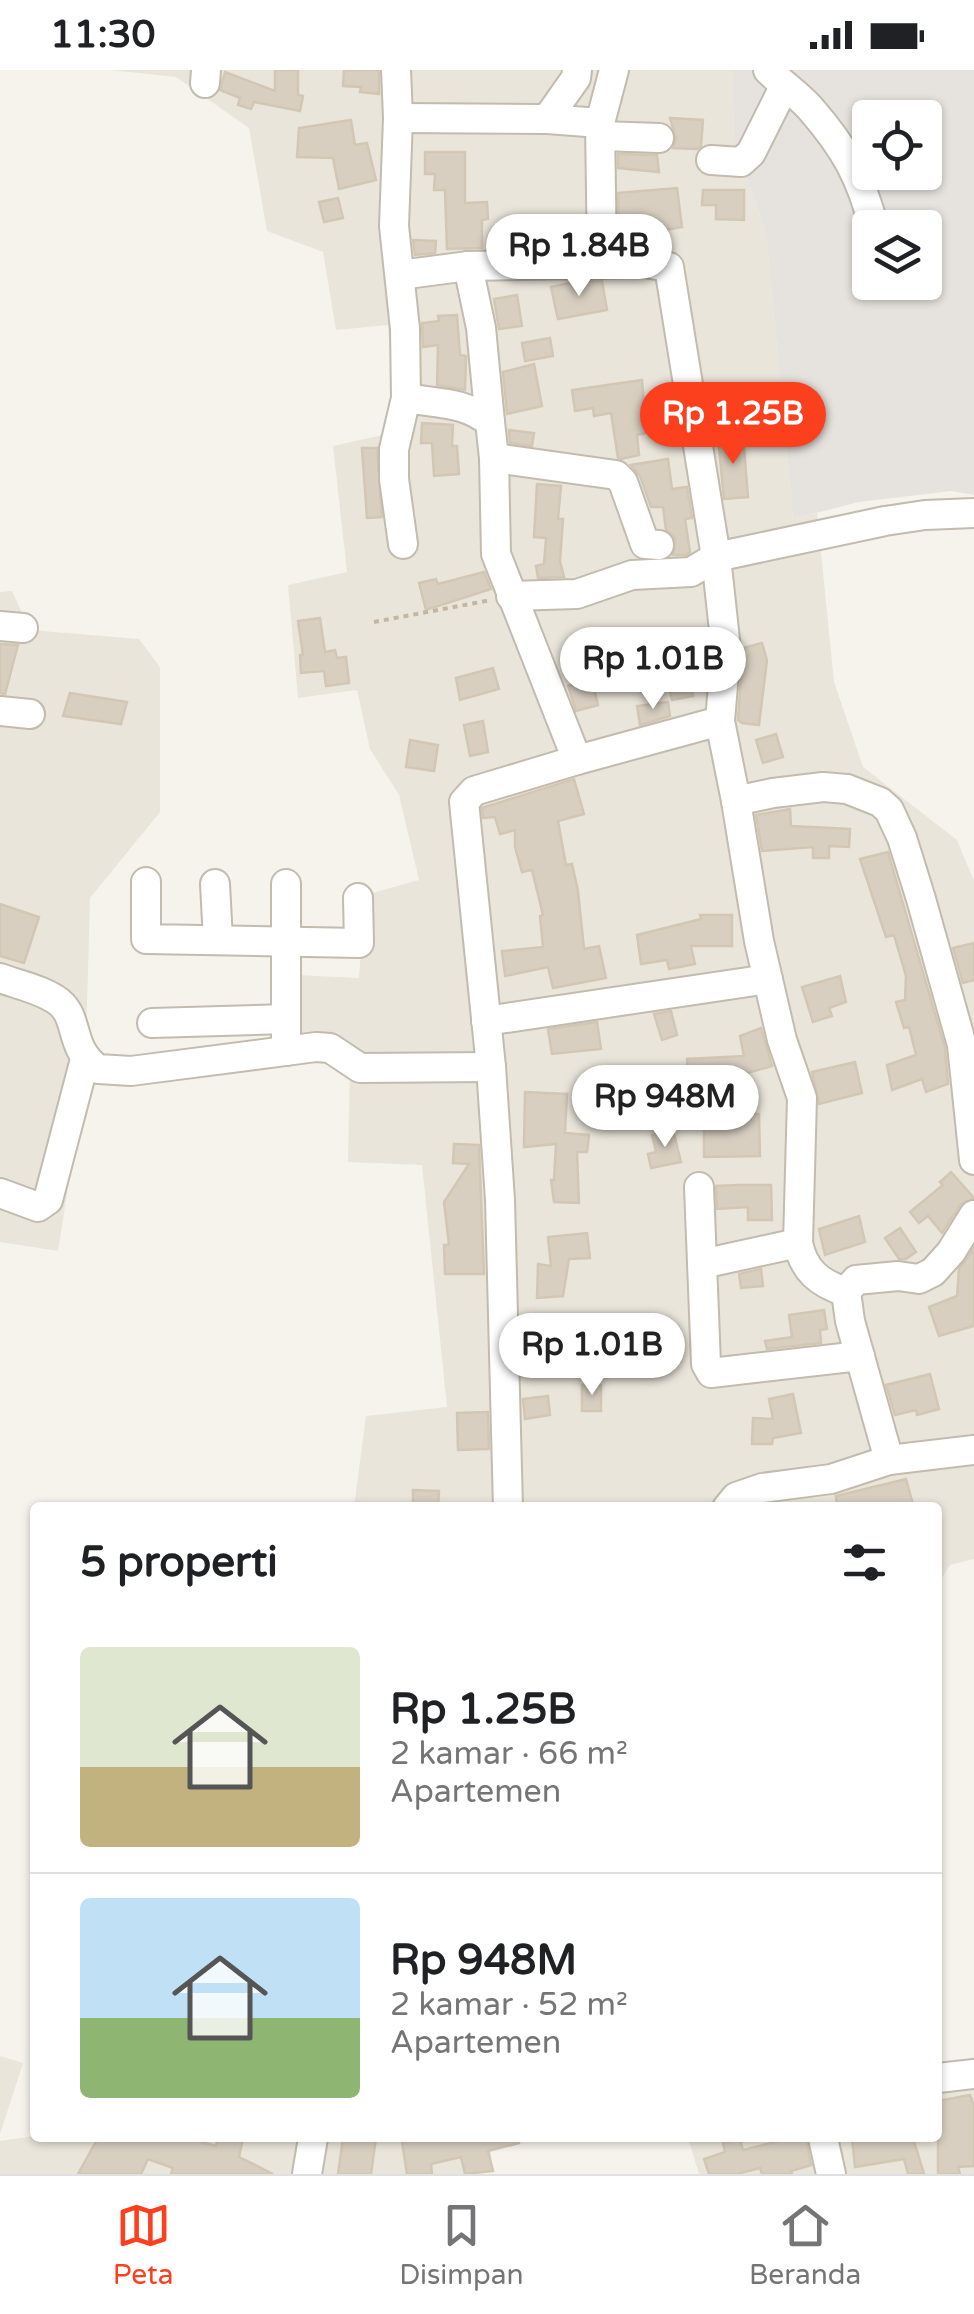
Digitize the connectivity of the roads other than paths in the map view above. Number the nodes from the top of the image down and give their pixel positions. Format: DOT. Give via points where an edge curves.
graph roads {
  1 [pos="396,70"];
  2 [pos="576,70"];
  3 [pos="614,70"];
  4 [pos="776,74"];
  5 [pos="398,118"];
  6 [pos="548,119"];
  7 [pos="601,130"];
  8 [pos="659,138"];
  9 [pos="711,160"];
  10 [pos="869,210"];
  11 [pos="602,264"];
  12 [pos="468,266"];
  13 [pos="400,275"];
  14 [pos="406,398"];
  15 [pos="490,422"];
  16 [pos="494,458"];
  17 [pos="974,514"];
  18 [pos="404,544"];
  19 [pos="659,545"];
  20 [pos="716,557"];
  21 [pos="511,596"];
  22 [pos="0,711"];
  23 [pos="30,714"];
  24 [pos="720,721"];
  25 [pos="577,760"];
  26 [pos="736,802"];
  27 [pos="146,882"];
  28 [pos="215,884"];
  29 [pos="286,884"];
  30 [pos="358,898"];
  31 [pos="218,940"];
  32 [pos="286,941"];
  33 [pos="0,978"];
  34 [pos="768,980"];
  35 [pos="286,1019"];
  36 [pos="486,1020"];
  37 [pos="152,1022"];
  38 [pos="286,1051"];
  39 [pos="85,1059"];
  40 [pos="491,1067"];
  41 [pos="974,1160"];
  42 [pos="698,1187"];
  43 [pos="0,1193"];
  44 [pos="974,1215"];
  45 [pos="798,1243"];
  46 [pos="702,1264"];
  47 [pos="846,1292"];
  48 [pos="860,1356"];
  49 [pos="974,1450"];
  50 [pos="890,1460"];
  51 [pos="508,1502"];
  52 [pos="734,1502"];
  53 [pos="974,2074"];
  54 [pos="942,2078"];
  55 [pos="305,2142"];
  56 [pos="825,2142"];
  57 [pos="307,2174"];
  58 [pos="831,2174"];
  1 -- 5 [label="street"];
  2 -- 6 [label="street"];
  3 -- 7 [label="street"];
  4 -- 9 [label="street" via="751,154 741,162"];
  4 -- 10 [label="street" via="837,143 862,182"];
  5 -- 6 [label="street"];
  5 -- 13 [label="street" via="394,226"];
  6 -- 7 [label="street"];
  7 -- 8 [label="street"];
  7 -- 11 [label="street"];
  11 -- 12 [label="street"];
  11 -- 20 [label="street" via="670,267"];
  12 -- 13 [label="street"];
  12 -- 15 [label="street"];
  13 -- 14 [label="street"];
  14 -- 15 [label="street" via="448,402"];
  14 -- 18 [label="street" via="394,449"];
  15 -- 16 [label="street"];
  16 -- 19 [label="street" via="616,475 645,544"];
  16 -- 21 [label="street" via="496,554"];
  17 -- 20 [label="street" via="885,521"];
  20 -- 21 [label="street" via="691,572 632,574 577,594"];
  20 -- 24 [label="street" via="726,649"];
  21 -- 25 [label="street"];
  22 -- 23 [label="street"];
  24 -- 25 [label="street"];
  24 -- 26 [label="street"];
  25 -- 36 [label="street" via="474,792 464,802"];
  26 -- 34 [label="street"];
  26 -- 41 [label="street" via="824,787 888,810 962,1045"];
  27 -- 31 [label="street" via="146,938"];
  28 -- 31 [label="street"];
  29 -- 32 [label="street"];
  30 -- 32 [label="street" via="359,943"];
  31 -- 32 [label="street"];
  32 -- 35 [label="street"];
  33 -- 39 [label="street" via="61,1003"];
  34 -- 36 [label="street"];
  34 -- 45 [label="street" via="802,1098"];
  35 -- 37 [label="street"];
  35 -- 38 [label="street"];
  36 -- 40 [label="street"];
  38 -- 39 [label="street" via="130,1071 98,1069"];
  38 -- 40 [label="street" via="330,1048 360,1068"];
  39 -- 43 [label="street" via="48,1200 38,1207"];
  40 -- 51 [label="street"];
  42 -- 46 [label="street"];
  44 -- 47 [label="street" via="933,1272 856,1280"];
  45 -- 46 [label="street"];
  45 -- 47 [label="street" via="813,1270"];
  46 -- 48 [label="street" via="711,1373"];
  47 -- 48 [label="street"];
  48 -- 50 [label="street"];
  49 -- 50 [label="street"];
  50 -- 52 [label="street" via="830,1479 744,1493"];
  53 -- 54 [label="street"];
  55 -- 57 [label="street"];
  56 -- 58 [label="street"];
}
